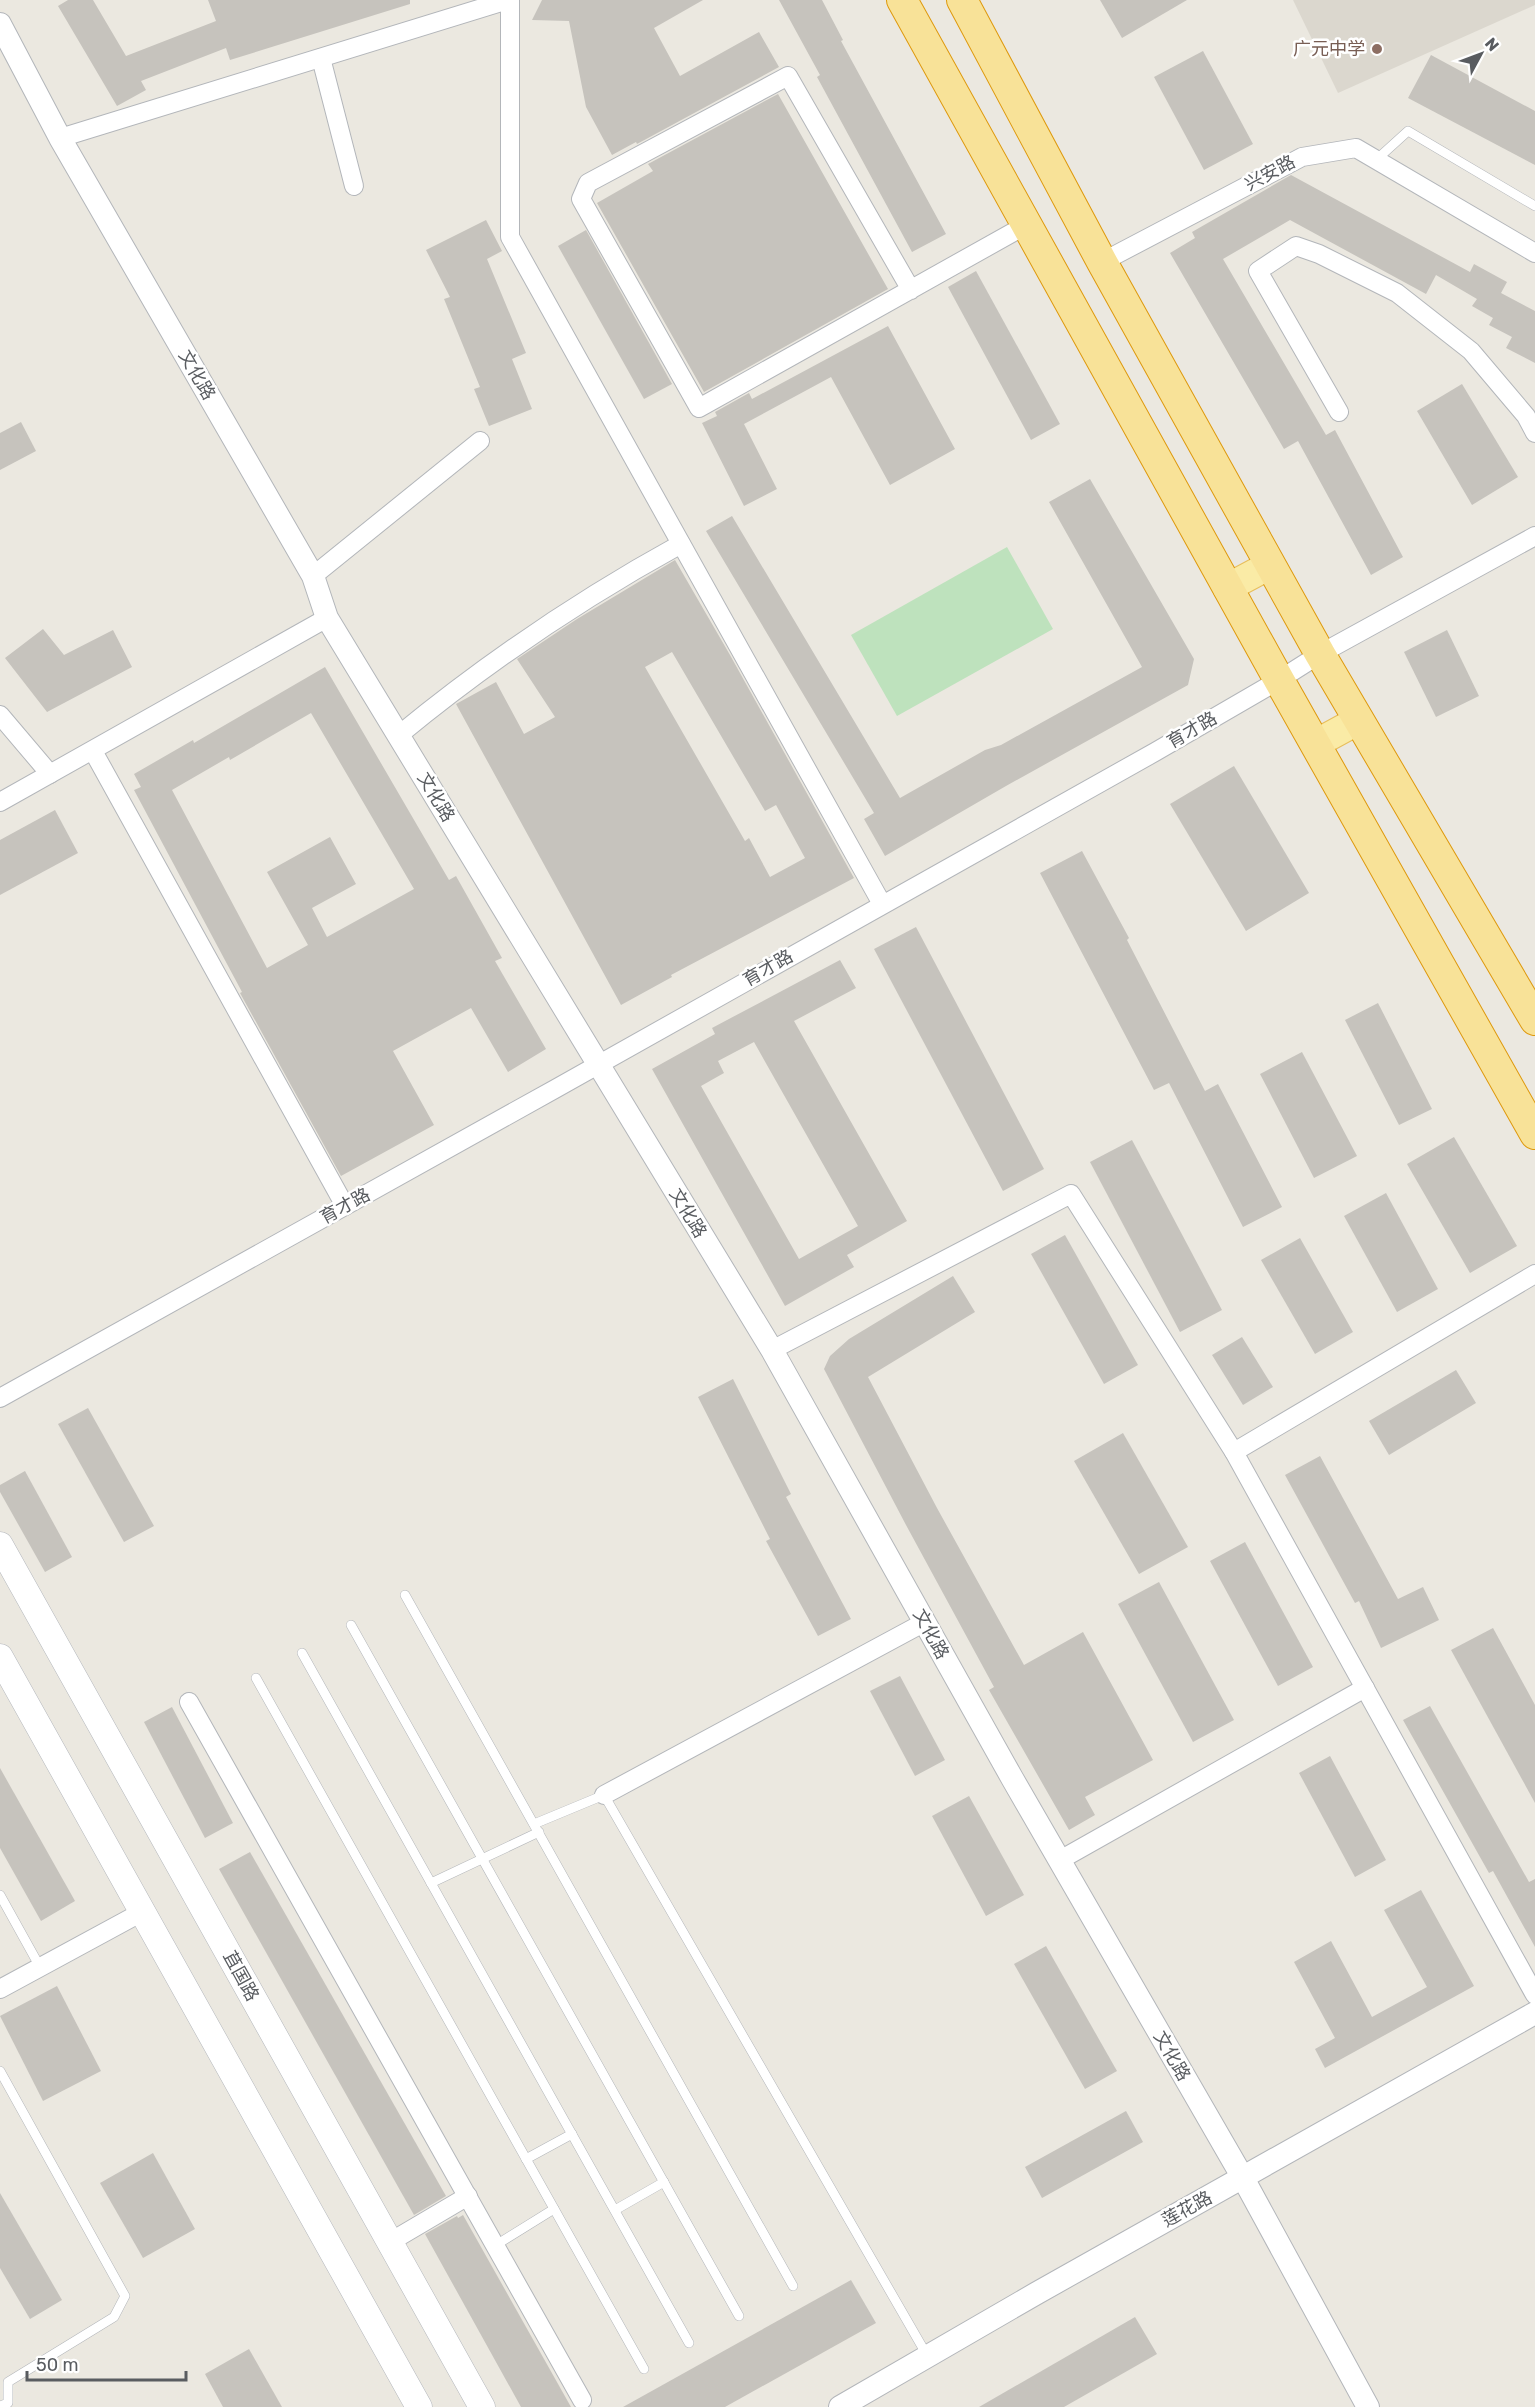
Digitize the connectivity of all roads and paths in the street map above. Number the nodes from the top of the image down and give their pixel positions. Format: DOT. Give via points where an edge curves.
graph roads {
  1 [pos="509,0"];
  2 [pos="902,0"];
  3 [pos="962,0"];
  4 [pos="0,24"];
  5 [pos="321,58"];
  6 [pos="60,138"];
  7 [pos="1376,160"];
  8 [pos="354,186"];
  9 [pos="1535,206"];
  10 [pos="1026,225"];
  11 [pos="1535,253"];
  12 [pos="1102,262"];
  13 [pos="911,290"];
  14 [pos="1339,412"];
  15 [pos="1535,434"];
  16 [pos="480,441"];
  17 [pos="1535,536"];
  18 [pos="681,543"];
  19 [pos="1270,565"];
  20 [pos="313,576"];
  21 [pos="1227,588"];
  22 [pos="327,618"];
  23 [pos="1320,654"];
  24 [pos="1279,680"];
  25 [pos="0,714"];
  26 [pos="1359,720"];
  27 [pos="399,735"];
  28 [pos="1315,744"];
  29 [pos="93,751"];
  30 [pos="50,774"];
  31 [pos="0,802"];
  32 [pos="882,904"];
  33 [pos="1535,1020"];
  34 [pos="598,1065"];
  35 [pos="1535,1134"];
  36 [pos="345,1206"];
  37 [pos="1535,1274"];
  38 [pos="772,1350"];
  39 [pos="0,1398"];
  40 [pos="1234,1452"];
  41 [pos="0,1545"];
  42 [pos="405,1595"];
  43 [pos="925,1622"];
  44 [pos="351,1625"];
  45 [pos="302,1653"];
  46 [pos="0,1657"];
  47 [pos="256,1678"];
  48 [pos="1365,1688"];
  49 [pos="189,1702"];
  50 [pos="604,1795"];
  51 [pos="536,1828"];
  52 [pos="482,1858"];
  53 [pos="1060,1860"];
  54 [pos="431,1883"];
  55 [pos="0,1895"];
  56 [pos="142,1912"];
  57 [pos="40,1967"];
  58 [pos="0,1989"];
  59 [pos="1535,1995"];
  60 [pos="1535,2013"];
  61 [pos="0,2071"];
  62 [pos="572,2134"];
  63 [pos="526,2159"];
  64 [pos="1243,2178"];
  65 [pos="664,2182"];
  66 [pos="468,2196"];
  67 [pos="554,2209"];
  68 [pos="615,2210"];
  69 [pos="390,2242"];
  70 [pos="496,2245"];
  71 [pos="793,2286"];
  72 [pos="739,2316"];
  73 [pos="689,2343"];
  74 [pos="928,2356"];
  75 [pos="644,2369"];
  76 [pos="582,2400"];
  77 [pos="0,2406"];
  78 [pos="419,2407"];
  79 [pos="482,2407"];
  80 [pos="840,2407"];
  81 [pos="1368,2407"];
  1 -- 5 [label="street"];
  1 -- 18 [label="street" via="510,237"];
  2 -- 10 [label="highway"];
  3 -- 12 [label="highway"];
  4 -- 6 [label="street, 文化路"];
  5 -- 6 [label="street"];
  5 -- 8 [label="street"];
  6 -- 20 [label="street, 文化路"];
  7 -- 9 [label="lane" via="1408,131"];
  7 -- 11 [label="street, 兴安路"];
  7 -- 12 [label="street, 兴安路" via="1356,148 1302,157"];
  10 -- 13 [label="street"];
  10 -- 21 [label="highway"];
  12 -- 19 [label="highway"];
  13 -- 13 [label="street" via="788,76 588,183 581,199 699,408"];
  14 -- 15 [label="street" via="1258,271 1296,246 1397,293 1471,351 1526,416"];
  16 -- 20 [label="street"];
  17 -- 23 [label="street, 育才路"];
  18 -- 27 [label="street" via="510,648"];
  18 -- 32 [label="street"];
  19 -- 21 [label="main road"];
  19 -- 23 [label="highway"];
  20 -- 22 [label="street, 文化路"];
  21 -- 24 [label="highway"];
  22 -- 27 [label="street, 文化路"];
  22 -- 29 [label="street"];
  23 -- 24 [label="street, 育才路"];
  23 -- 26 [label="highway"];
  24 -- 28 [label="highway"];
  24 -- 32 [label="street, 育才路"];
  25 -- 30 [label="street"];
  26 -- 28 [label="main road"];
  26 -- 33 [label="highway"];
  27 -- 34 [label="street, 文化路"];
  28 -- 35 [label="highway"];
  29 -- 30 [label="street"];
  29 -- 36 [label="street"];
  30 -- 31 [label="street"];
  32 -- 34 [label="street, 育才路"];
  34 -- 36 [label="street, 育才路"];
  34 -- 38 [label="street, 文化路"];
  36 -- 39 [label="street, 育才路"];
  37 -- 40 [label="street"];
  38 -- 40 [label="street" via="1071,1194"];
  38 -- 43 [label="street, 文化路"];
  40 -- 48 [label="street"];
  41 -- 69 [label="main road, 苴国路"];
  42 -- 51 [label="lane"];
  43 -- 50 [label="street"];
  43 -- 53 [label="street, 文化路"];
  44 -- 52 [label="lane"];
  45 -- 54 [label="lane"];
  46 -- 56 [label="main road"];
  47 -- 63 [label="lane"];
  48 -- 53 [label="street"];
  48 -- 59 [label="street"];
  49 -- 66 [label="street"];
  50 -- 51 [label="lane"];
  50 -- 74 [label="lane"];
  51 -- 52 [label="lane"];
  51 -- 71 [label="lane"];
  52 -- 54 [label="lane"];
  52 -- 65 [label="lane"];
  53 -- 64 [label="street, 文化路"];
  54 -- 62 [label="lane"];
  55 -- 57 [label="lane"];
  56 -- 57 [label="street"];
  56 -- 78 [label="main road"];
  57 -- 58 [label="street"];
  60 -- 64 [label="street, 莲花路"];
  61 -- 77 [label="lane" via="125,2295 114,2317 8,2382 8,2403"];
  62 -- 63 [label="lane"];
  62 -- 68 [label="lane"];
  63 -- 67 [label="lane"];
  64 -- 74 [label="street, 莲花路"];
  64 -- 81 [label="street, 文化路"];
  65 -- 68 [label="lane"];
  65 -- 72 [label="lane"];
  66 -- 69 [label="street"];
  66 -- 70 [label="street"];
  67 -- 70 [label="lane"];
  67 -- 75 [label="lane"];
  68 -- 73 [label="lane"];
  69 -- 79 [label="main road, 苴国路"];
  70 -- 76 [label="street"];
  74 -- 80 [label="street, 莲花路"];
}
